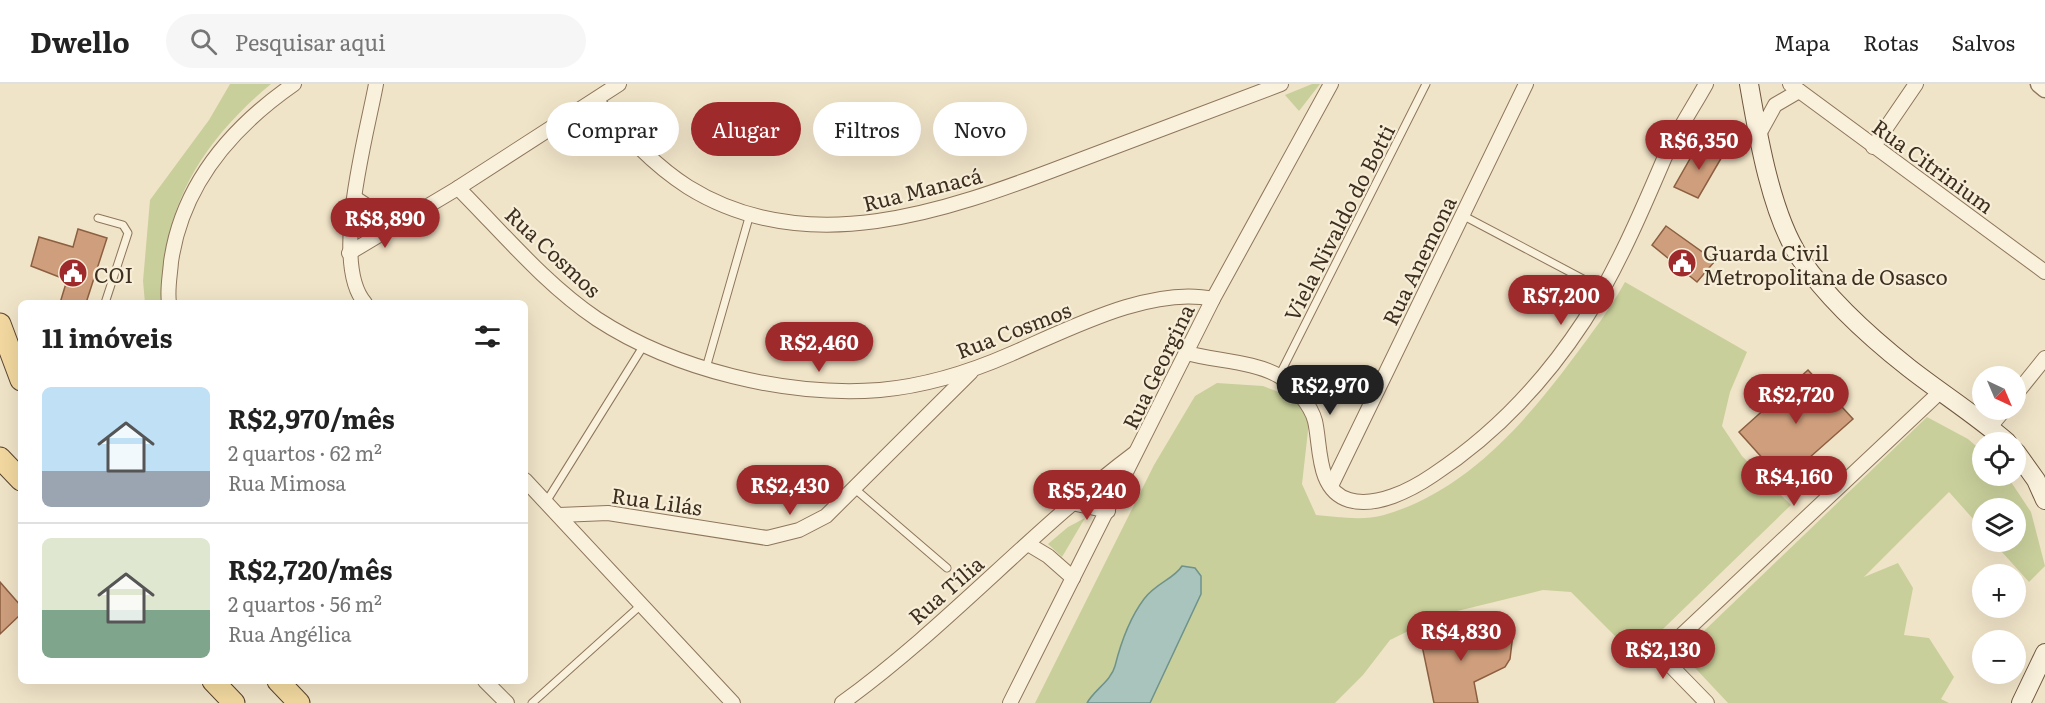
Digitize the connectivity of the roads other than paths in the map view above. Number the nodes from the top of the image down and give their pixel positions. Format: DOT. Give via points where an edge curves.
graph roads {
  1 [pos="294,84"];
  2 [pos="376,84"];
  3 [pos="619,84"];
  4 [pos="1281,84"];
  5 [pos="1331,84"];
  6 [pos="1426,84"];
  7 [pos="1526,84"];
  8 [pos="1706,84"];
  9 [pos="1749,84"];
  10 [pos="1916,84"];
  11 [pos="2039,84"];
  12 [pos="1795,88"];
  13 [pos="2045,89"];
  14 [pos="596,100"];
  15 [pos="1758,136"];
  16 [pos="1873,147"];
  17 [pos="458,188"];
  18 [pos="355,198"];
  19 [pos="750,214"];
  20 [pos="1462,215"];
  21 [pos="98,218"];
  22 [pos="404,218"];
  23 [pos="349,253"];
  24 [pos="2045,272"];
  25 [pos="1602,288"];
  26 [pos="1213,299"];
  27 [pos="106,300"];
  28 [pos="169,300"];
  29 [pos="362,300"];
  30 [pos="0,324"];
  31 [pos="644,345"];
  32 [pos="1187,353"];
  33 [pos="2045,358"];
  34 [pos="706,368"];
  35 [pos="18,369"];
  36 [pos="972,371"];
  37 [pos="1279,376"];
  38 [pos="2026,382"];
  39 [pos="1940,392"];
  40 [pos="1996,420"];
  41 [pos="1990,427"];
  42 [pos="1996,432"];
  43 [pos="1138,451"];
  44 [pos="0,458"];
  45 [pos="2026,466"];
  46 [pos="18,477"];
  47 [pos="528,483"];
  48 [pos="1331,486"];
  49 [pos="855,489"];
  50 [pos="2045,501"];
  51 [pos="546,502"];
  52 [pos="1072,503"];
  53 [pos="1108,511"];
  54 [pos="558,515"];
  55 [pos="1028,544"];
  56 [pos="947,568"];
  57 [pos="1073,578"];
  58 [pos="641,605"];
  59 [pos="2045,653"];
  60 [pos="216,684"];
  61 [pos="281,684"];
  62 [pos="488,684"];
  63 [pos="234,703"];
  64 [pos="299,703"];
  65 [pos="507,703"];
  66 [pos="532,703"];
  67 [pos="733,703"];
  68 [pos="842,703"];
  69 [pos="1010,703"];
  70 [pos="1707,703"];
  71 [pos="2021,703"];
  1 -- 28 [label="street" via="239,129 188,200 174,245"];
  2 -- 18 [label="street"];
  3 -- 14 [label="street"];
  4 -- 19 [label="street, Rua Manacá" via="997,191 939,208 863,225"];
  5 -- 26 [label="street, Rua Georgina"];
  6 -- 37 [label="lane, Viela Nivaldo do Botti"];
  7 -- 20 [label="street, Rua Anemona"];
  8 -- 25 [label="street" via="1665,157"];
  9 -- 15 [label="main road"];
  10 -- 16 [label="street"];
  11 -- 13 [label="street"];
  12 -- 15 [label="street, Rua Citrinium" via="1775,105"];
  12 -- 16 [label="street, Rua Citrinium"];
  14 -- 17 [label="street"];
  14 -- 19 [label="street, Rua Manacá" via="620,128 686,186"];
  15 -- 39 [label="main road" via="1781,218 1799,256 1823,287 1880,343"];
  16 -- 24 [label="street, Rua Citrinium"];
  17 -- 22 [label="street"];
  17 -- 31 [label="street, Rua Cosmos" via="576,303"];
  18 -- 22 [label="street" via="381,215"];
  18 -- 23 [label="street"];
  19 -- 34 [label="lane"];
  20 -- 25 [label="lane"];
  20 -- 48 [label="street, Rua Anemona"];
  21 -- 27 [label="lane" via="123,225 128,233"];
  22 -- 23 [label="street"];
  23 -- 29 [label="street" via="355,289"];
  25 -- 48 [label="street" via="1567,345 1524,398 1492,432 1458,458 1419,484 1381,500 1350,500"];
  26 -- 32 [label="street, Rua Georgina"];
  26 -- 36 [label="street, Rua Cosmos" via="1195,295 1160,297 1056,334"];
  30 -- 35 [label="main road"];
  31 -- 34 [label="street, Rua Cosmos"];
  31 -- 51 [label="lane"];
  32 -- 37 [label="street"];
  32 -- 43 [label="street, Rua Georgina"];
  33 -- 38 [label="street"];
  34 -- 36 [label="street, Rua Cosmos" via="783,386 880,390"];
  36 -- 49 [label="street, Rua Lilás"];
  37 -- 48 [label="street" via="1312,412 1318,455"];
  39 -- 41 [label="main road"];
  39 -- 70 [label="street" via="1671,645 1667,657 1671,666"];
  40 -- 41 [label="street"];
  41 -- 42 [label="main road"];
  43 -- 52 [label="street, Rua Tília"];
  43 -- 53 [label="street, Rua Georgina"];
  44 -- 46 [label="main road"];
  45 -- 50 [label="main road"];
  47 -- 51 [label="street"];
  49 -- 54 [label="street, Rua Lilás" via="820,521 767,538 616,514"];
  49 -- 56 [label="lane"];
  51 -- 54 [label="street"];
  52 -- 53 [label="street"];
  52 -- 55 [label="street, Rua Tília"];
  53 -- 57 [label="street, Rua Georgina"];
  54 -- 58 [label="street"];
  55 -- 57 [label="street"];
  55 -- 68 [label="street, Rua Tília"];
  57 -- 69 [label="street, Rua Georgina"];
  58 -- 66 [label="lane"];
  58 -- 67 [label="street"];
  59 -- 71 [label="main road"];
  60 -- 63 [label="main road"];
  61 -- 64 [label="main road"];
  62 -- 65 [label="street"];
}
